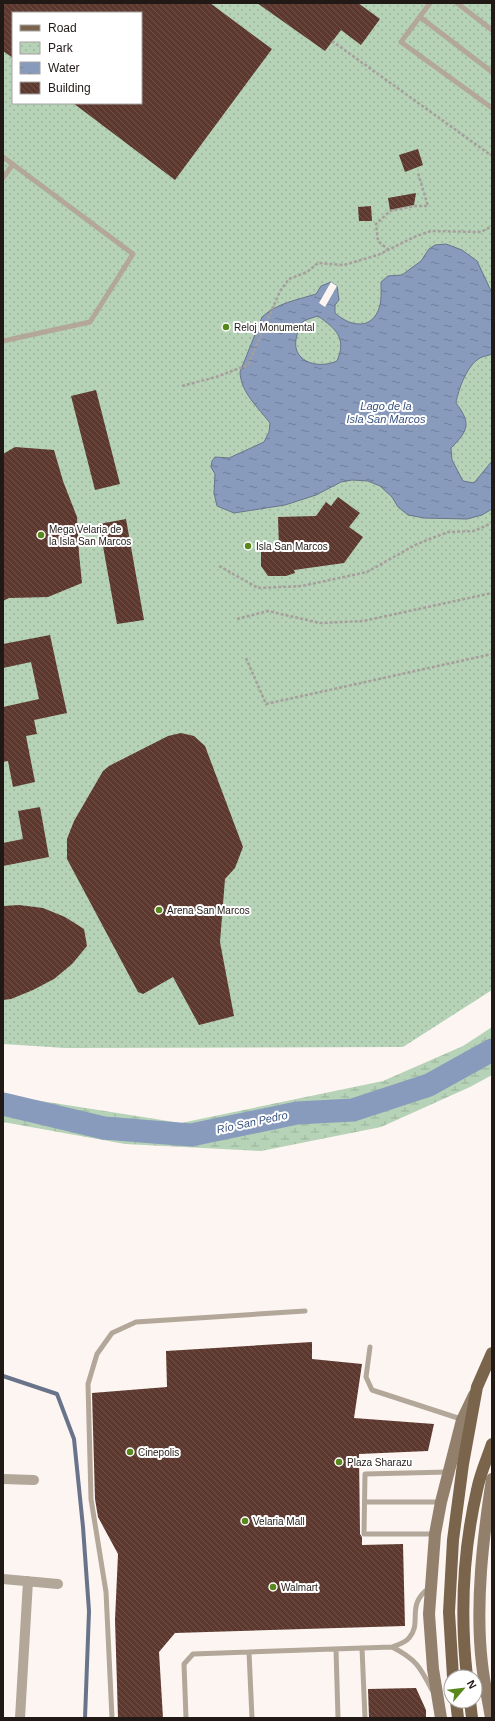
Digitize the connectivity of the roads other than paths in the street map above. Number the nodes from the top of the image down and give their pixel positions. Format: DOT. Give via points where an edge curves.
graph roads {
  1 [pos="430,3"];
  2 [pos="457,3"];
  3 [pos="420,17"];
  4 [pos="492,30"];
  5 [pos="492,72"];
  6 [pos="492,108"];
  7 [pos="3,157"];
  8 [pos="13,164"];
  9 [pos="3,178"];
  10 [pos="3,341"];
  11 [pos="305,1311"];
  12 [pos="370,1348"];
  13 [pos="492,1353"];
  14 [pos="477,1389"];
  15 [pos="462,1420"];
  16 [pos="492,1444"];
  17 [pos="449,1472"];
  18 [pos="3,1479"];
  19 [pos="492,1479"];
  20 [pos="34,1480"];
  21 [pos="365,1502"];
  22 [pos="441,1502"];
  23 [pos="435,1534"];
  24 [pos="3,1579"];
  25 [pos="28,1581"];
  26 [pos="58,1584"];
  27 [pos="430,1588"];
  28 [pos="392,1647"];
  29 [pos="362,1648"];
  30 [pos="336,1649"];
  31 [pos="249,1652"];
  32 [pos="452,1669"];
  33 [pos="466,1669"];
  34 [pos="438,1701"];
  35 [pos="20,1718"];
  36 [pos="112,1718"];
  37 [pos="186,1718"];
  38 [pos="252,1718"];
  39 [pos="338,1718"];
  40 [pos="365,1718"];
  41 [pos="441,1718"];
  42 [pos="492,1718"];
  1 -- 3 [label="lane"];
  2 -- 4 [label="lane"];
  3 -- 5 [label="lane"];
  3 -- 6 [label="lane" via="401,42"];
  7 -- 8 [label="lane"];
  8 -- 9 [label="lane"];
  8 -- 10 [label="lane" via="133,254 90,322"];
  11 -- 36 [label="lane" via="136,1322 112,1333 97,1354 88,1384 91,1500 106,1592"];
  12 -- 15 [label="lane" via="366,1377 372,1390"];
  13 -- 14 [label="main road"];
  14 -- 15 [label="street"];
  14 -- 32 [label="main road" via="463,1464 453,1540 448,1612"];
  15 -- 17 [label="street"];
  16 -- 33 [label="main road" via="477,1488 468,1536 462,1601"];
  17 -- 21 [label="lane" via="365,1474"];
  17 -- 22 [label="street"];
  18 -- 20 [label="street"];
  19 -- 42 [label="street" via="480,1600 482,1664"];
  21 -- 22 [label="lane"];
  21 -- 23 [label="lane" via="364,1534"];
  22 -- 23 [label="street"];
  23 -- 27 [label="street"];
  24 -- 25 [label="street"];
  25 -- 26 [label="street"];
  25 -- 35 [label="street"];
  27 -- 28 [label="lane" via="420,1595 416,1603 414,1628 409,1638"];
  27 -- 34 [label="street" via="429,1614"];
  28 -- 29 [label="lane"];
  28 -- 34 [label="lane" via="416,1661"];
  29 -- 30 [label="lane"];
  29 -- 40 [label="lane"];
  30 -- 31 [label="lane"];
  30 -- 39 [label="lane"];
  31 -- 37 [label="lane" via="193,1654 184,1664"];
  31 -- 38 [label="lane"];
  34 -- 41 [label="street"];
}
